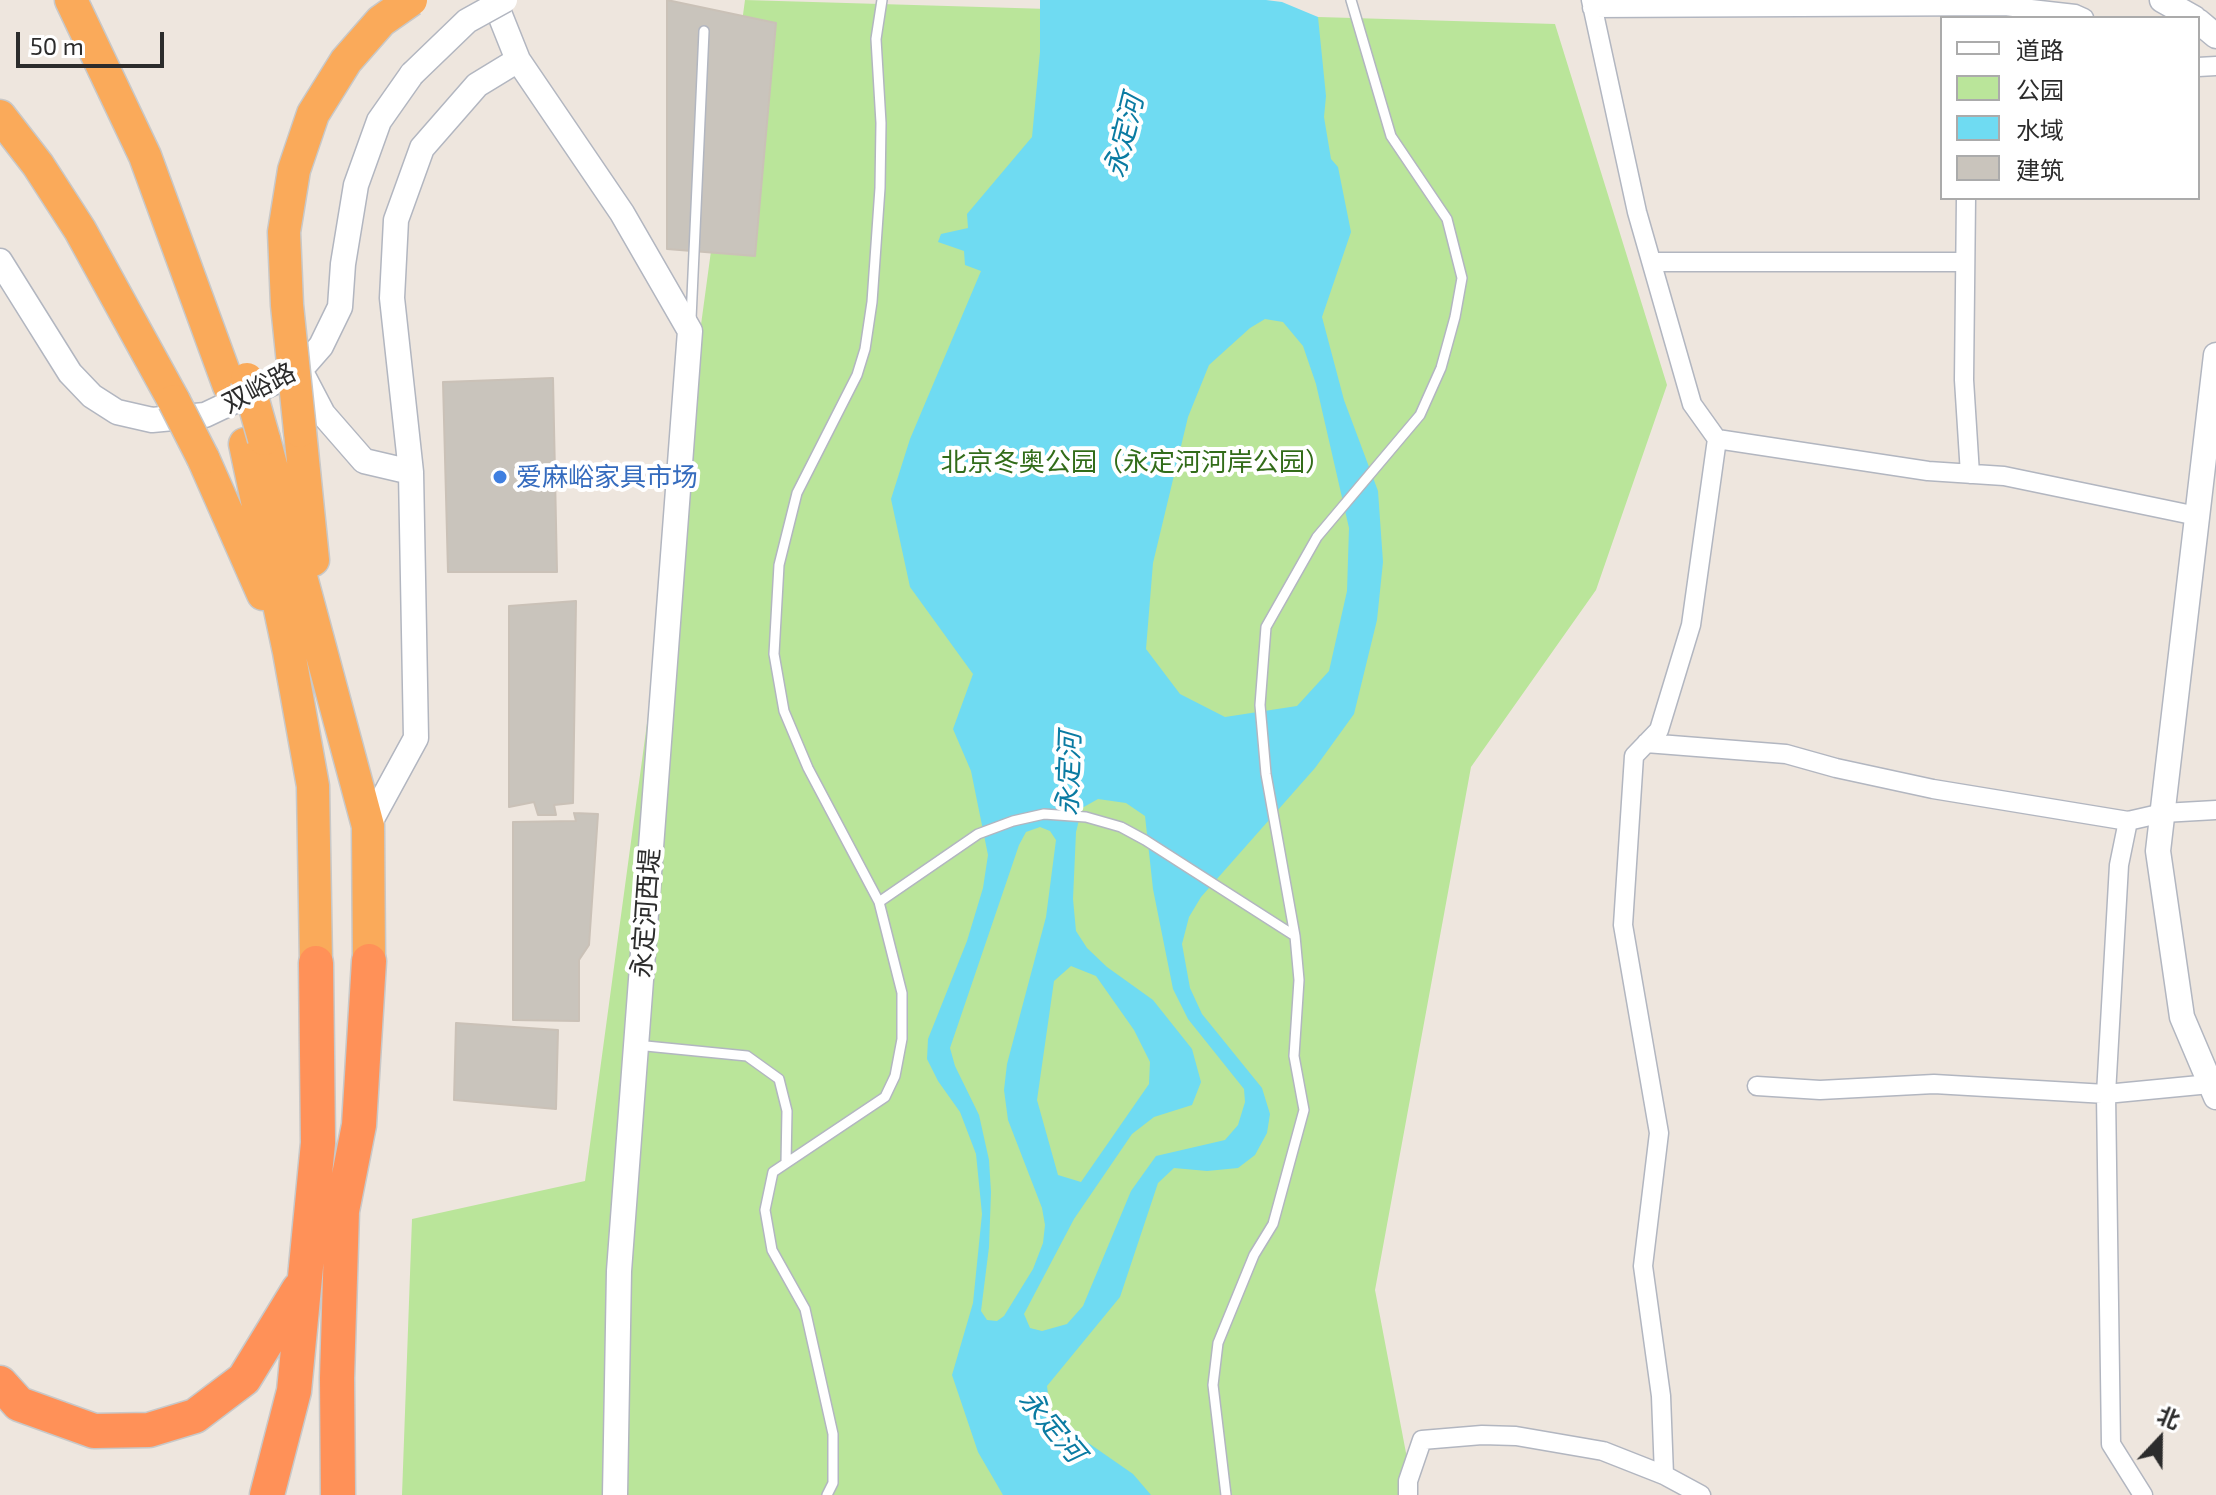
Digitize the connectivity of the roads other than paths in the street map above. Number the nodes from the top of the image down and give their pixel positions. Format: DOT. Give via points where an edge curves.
graph roads {
  1 [pos="71,0"];
  2 [pos="93,0"];
  3 [pos="411,0"];
  4 [pos="494,0"];
  5 [pos="505,0"];
  6 [pos="882,0"];
  7 [pos="1351,0"];
  8 [pos="2162,0"];
  9 [pos="1592,4"];
  10 [pos="1948,13"];
  11 [pos="2080,16"];
  12 [pos="2189,16"];
  13 [pos="2200,23"];
  14 [pos="704,31"];
  15 [pos="2216,36"];
  16 [pos="518,60"];
  17 [pos="0,116"];
  18 [pos="154,152"];
  19 [pos="1966,200"];
  20 [pos="0,261"];
  21 [pos="1652,262"];
  22 [pos="1965,262"];
  23 [pos="690,331"];
  24 [pos="2216,355"];
  25 [pos="300,370"];
  26 [pos="2214,395"];
  27 [pos="1717,439"];
  28 [pos="254,441"];
  29 [pos="411,472"];
  30 [pos="1970,474"];
  31 [pos="2197,516"];
  32 [pos="289,652"];
  33 [pos="323,655"];
  34 [pos="1646,743"];
  35 [pos="2216,810"];
  36 [pos="2163,813"];
  37 [pos="2128,821"];
  38 [pos="368,826"];
  39 [pos="879,902"];
  40 [pos="1295,936"];
  41 [pos="369,961"];
  42 [pos="316,963"];
  43 [pos="636,1045"];
  44 [pos="1757,1086"];
  45 [pos="2213,1090"];
  46 [pos="2106,1094"];
  47 [pos="786,1163"];
  48 [pos="342,1211"];
  49 [pos="305,1278"];
  50 [pos="0,1383"];
  51 [pos="1664,1475"];
  52 [pos="267,1495"];
  53 [pos="286,1495"];
  54 [pos="338,1495"];
  55 [pos="615,1495"];
  56 [pos="827,1495"];
  57 [pos="1226,1495"];
  58 [pos="1408,1495"];
  59 [pos="1701,1495"];
  60 [pos="2143,1495"];
  1 -- 18 [label="highway"];
  2 -- 18 [label="highway"];
  3 -- 33 [label="highway, bridge" via="381,21 346,61 313,114 294,170 284,232"];
  4 -- 16 [label="street"];
  5 -- 25 [label="street, 双峪路, bridge" via="467,21 412,74 379,121 356,185 340,307 321,346"];
  6 -- 39 [label="lane" via="876,39 880,188 867,337 857,375 797,493 779,565 774,654 784,711 808,768"];
  7 -- 40 [label="lane" via="1391,136 1447,219 1462,278 1441,368 1420,415 1317,537 1266,627 1260,705 1266,774"];
  8 -- 12 [label="street"];
  9 -- 10 [label="street"];
  9 -- 21 [label="street"];
  10 -- 11 [label="street" via="2005,6"];
  13 -- 15 [label="street"];
  14 -- 23 [label="lane"];
  16 -- 23 [label="street" via="622,213"];
  16 -- 29 [label="street" via="477,85 422,148 396,220 392,298"];
  17 -- 32 [label="highway, bridge" via="80,230 174,401"];
  18 -- 28 [label="highway"];
  19 -- 22 [label="street"];
  20 -- 25 [label="street, 双峪路" via="70,373 117,412 152,420 205,415"];
  21 -- 22 [label="street"];
  21 -- 27 [label="street" via="1692,404"];
  22 -- 30 [label="street"];
  23 -- 43 [label="street, 永定河西堤"];
  24 -- 26 [label="street"];
  25 -- 29 [label="street" via="323,414 364,461"];
  26 -- 31 [label="street"];
  27 -- 30 [label="street"];
  27 -- 34 [label="street" via="1691,625 1659,730"];
  28 -- 32 [label="highway"];
  28 -- 33 [label="highway"];
  29 -- 38 [label="street" via="416,738"];
  30 -- 31 [label="street" via="2004,476"];
  31 -- 36 [label="street"];
  32 -- 42 [label="highway" via="313,786"];
  33 -- 38 [label="highway"];
  34 -- 37 [label="street" via="1786,754 1933,789"];
  34 -- 51 [label="street" via="1634,756 1623,925 1659,1133 1643,1266 1661,1396"];
  35 -- 36 [label="street"];
  36 -- 37 [label="street"];
  36 -- 45 [label="street" via="2158,851 2182,1017"];
  37 -- 46 [label="street" via="2119,865"];
  38 -- 41 [label="highway"];
  39 -- 40 [label="lane" via="978,834 1044,814 1086,817 1145,840"];
  39 -- 47 [label="lane" via="902,993 895,1076 885,1097"];
  40 -- 57 [label="lane" via="1299,980 1294,1056 1304,1110 1273,1224 1254,1255 1218,1343 1213,1385"];
  41 -- 48 [label="highway" via="359,1125"];
  42 -- 49 [label="highway" via="318,1143"];
  43 -- 47 [label="lane" via="747,1056 779,1079 787,1111"];
  43 -- 55 [label="street, 永定河西堤" via="619,1271"];
  44 -- 46 [label="street" via="1820,1090 1934,1084"];
  45 -- 46 [label="street"];
  46 -- 60 [label="street" via="2111,1444"];
  47 -- 56 [label="lane" via="773,1172 765,1210 772,1250 805,1309 833,1434 833,1483"];
  48 -- 53 [label="highway"];
  48 -- 54 [label="highway"];
  49 -- 50 [label="highway" via="244,1379 195,1416 149,1430 94,1431 19,1404"];
  49 -- 52 [label="highway" via="294,1391"];
  51 -- 58 [label="street" via="1603,1451 1482,1435 1422,1440"];
  51 -- 59 [label="street"];
}
